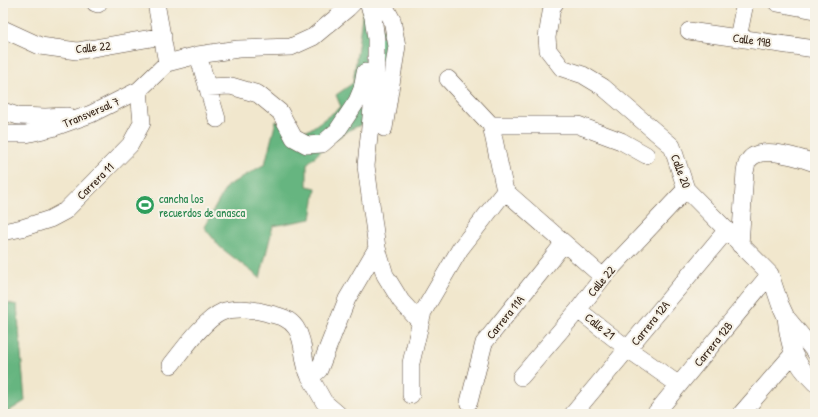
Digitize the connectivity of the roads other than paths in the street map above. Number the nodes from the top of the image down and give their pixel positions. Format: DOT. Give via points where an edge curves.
graph roads {
  1 [pos="156,3"];
  2 [pos="352,3"];
  3 [pos="368,3"];
  4 [pos="383,3"];
  5 [pos="745,3"];
  6 [pos="777,3"];
  7 [pos="553,5"];
  8 [pos="815,10"];
  9 [pos="3,29"];
  10 [pos="689,31"];
  11 [pos="162,36"];
  12 [pos="738,38"];
  13 [pos="815,49"];
  14 [pos="198,55"];
  15 [pos="167,63"];
  16 [pos="365,72"];
  17 [pos="448,79"];
  18 [pos="207,87"];
  19 [pos="139,90"];
  20 [pos="3,111"];
  21 [pos="91,114"];
  22 [pos="217,119"];
  23 [pos="491,126"];
  24 [pos="384,128"];
  25 [pos="3,134"];
  26 [pos="646,154"];
  27 [pos="815,163"];
  28 [pos="686,189"];
  29 [pos="505,191"];
  30 [pos="726,230"];
  31 [pos="3,232"];
  32 [pos="564,244"];
  33 [pos="740,245"];
  34 [pos="377,248"];
  35 [pos="770,274"];
  36 [pos="603,277"];
  37 [pos="578,310"];
  38 [pos="786,317"];
  39 [pos="420,322"];
  40 [pos="628,349"];
  41 [pos="815,352"];
  42 [pos="793,354"];
  43 [pos="171,365"];
  44 [pos="309,375"];
  45 [pos="521,377"];
  46 [pos="815,383"];
  47 [pos="679,385"];
  48 [pos="411,395"];
  49 [pos="469,402"];
  50 [pos="338,414"];
  51 [pos="573,414"];
  52 [pos="655,414"];
  53 [pos="741,414"];
  1 -- 11 [label="street"];
  2 -- 14 [label="street" via="313,37 291,47 238,49"];
  3 -- 34 [label="street" via="375,32 376,68 366,166"];
  4 -- 24 [label="street" via="392,20 397,46"];
  5 -- 12 [label="street"];
  6 -- 8 [label="street"];
  7 -- 28 [label="street, Calle 20" via="547,37 548,50 562,68 583,75 603,87 672,146"];
  9 -- 11 [label="street, Calle 22" via="40,46 77,51"];
  10 -- 12 [label="street, Calle 19B"];
  11 -- 15 [label="street"];
  12 -- 13 [label="street, Calle 19B"];
  14 -- 15 [label="street"];
  14 -- 18 [label="street"];
  15 -- 19 [label="street, Transversal 7"];
  16 -- 18 [label="street" via="357,101 337,131 322,144 307,145 294,138 280,112 258,94 231,86"];
  17 -- 23 [label="street"];
  18 -- 22 [label="street"];
  19 -- 21 [label="street, Transversal 7"];
  19 -- 31 [label="street, Carrera 11" via="142,123 130,145 65,210 50,219"];
  20 -- 21 [label="street" via="18,116 45,117"];
  21 -- 25 [label="street, Transversal 7" via="26,134"];
  23 -- 26 [label="street" via="578,125 621,141"];
  23 -- 29 [label="street"];
  27 -- 33 [label="street" via="768,152 754,155 748,161"];
  28 -- 30 [label="street, Calle 20"];
  28 -- 36 [label="street, Calle 22"];
  29 -- 32 [label="street"];
  29 -- 39 [label="street" via="460,249 423,312"];
  30 -- 33 [label="street, Calle 20"];
  30 -- 40 [label="street, Carrera 12A"];
  32 -- 36 [label="street"];
  32 -- 49 [label="street, Carrera 11A" via="484,343"];
  33 -- 35 [label="street, Calle 20"];
  34 -- 39 [label="street" via="385,275 401,301"];
  34 -- 44 [label="street" via="347,298 319,370"];
  35 -- 38 [label="street, Calle 20"];
  35 -- 47 [label="street, Carrera 12B"];
  36 -- 37 [label="street, Calle 22"];
  37 -- 40 [label="street, Calle 21"];
  37 -- 45 [label="street, Calle 22"];
  38 -- 41 [label="street, Calle 20"];
  38 -- 42 [label="street"];
  39 -- 48 [label="street" via="412,363"];
  40 -- 47 [label="street, Calle 21"];
  40 -- 51 [label="street, Carrera 12A"];
  42 -- 46 [label="street"];
  42 -- 53 [label="street"];
  43 -- 44 [label="street" via="210,319 222,312 236,309 258,310 285,318 296,329"];
  44 -- 50 [label="street" via="324,402"];
  47 -- 52 [label="street, Carrera 12B"];
}
